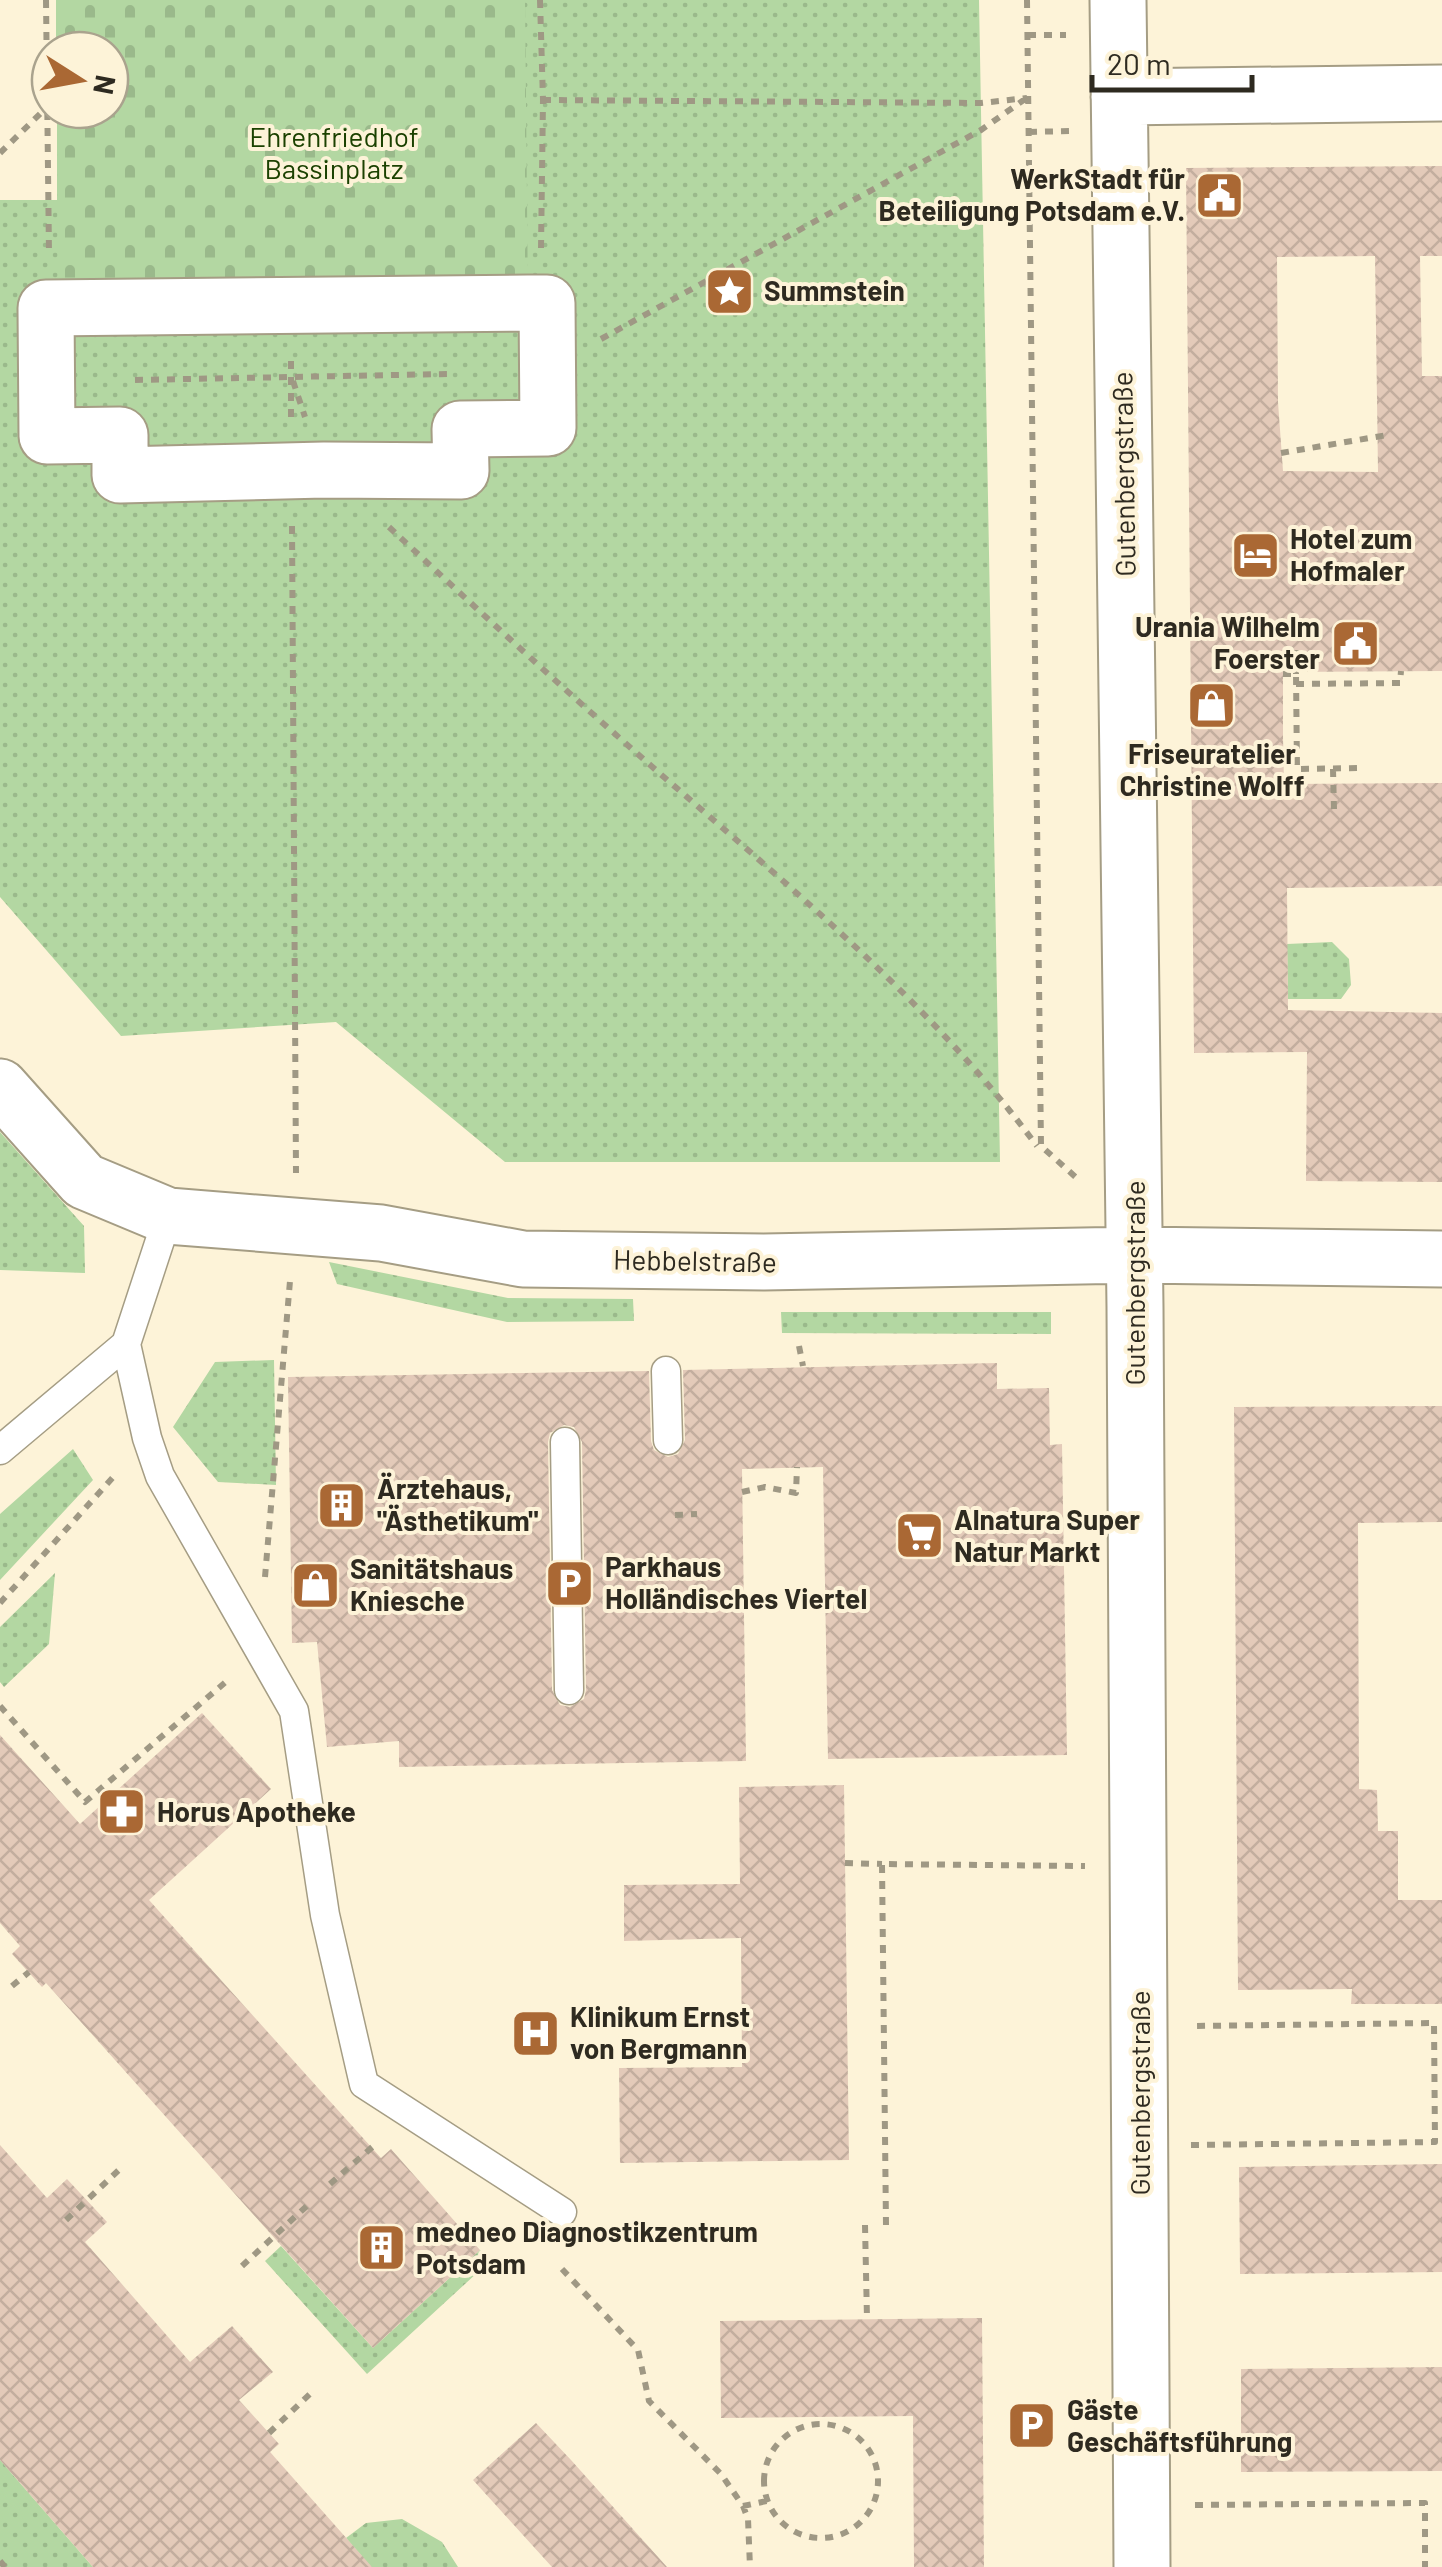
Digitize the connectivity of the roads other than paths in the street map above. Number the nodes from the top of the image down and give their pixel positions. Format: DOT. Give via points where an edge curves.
graph roads {
  1 [pos="1118,0"];
  2 [pos="1442,94"];
  3 [pos="1119,97"];
  4 [pos="308,470"];
  5 [pos="0,1087"];
  6 [pos="168,1216"];
  7 [pos="1135,1255"];
  8 [pos="1442,1259"];
  9 [pos="126,1344"];
  10 [pos="666,1370"];
  11 [pos="668,1440"];
  12 [pos="566,1442"];
  13 [pos="0,1450"];
  14 [pos="569,1690"];
  15 [pos="562,2212"];
  16 [pos="1142,2567"];
  1 -- 3 [label="street, Gutenbergstraße"];
  2 -- 3 [label="street"];
  3 -- 7 [label="street, Gutenbergstraße"];
  4 -- 4 [label="street" via="461,470 460,429 548,428 547,303 46,308 47,436 120,435 120,475"];
  5 -- 6 [label="street, Hebbelstraße" via="84,1181"];
  6 -- 7 [label="street, Hebbelstraße" via="382,1233 524,1258 764,1262"];
  6 -- 9 [label="lane"];
  7 -- 8 [label="street, Hebbelstraße"];
  7 -- 16 [label="street, Gutenbergstraße"];
  9 -- 13 [label="lane"];
  9 -- 15 [label="lane" via="160,1476 294,1711 325,1915 364,2084"];
  10 -- 11 [label="lane"];
  12 -- 14 [label="lane"];
}
